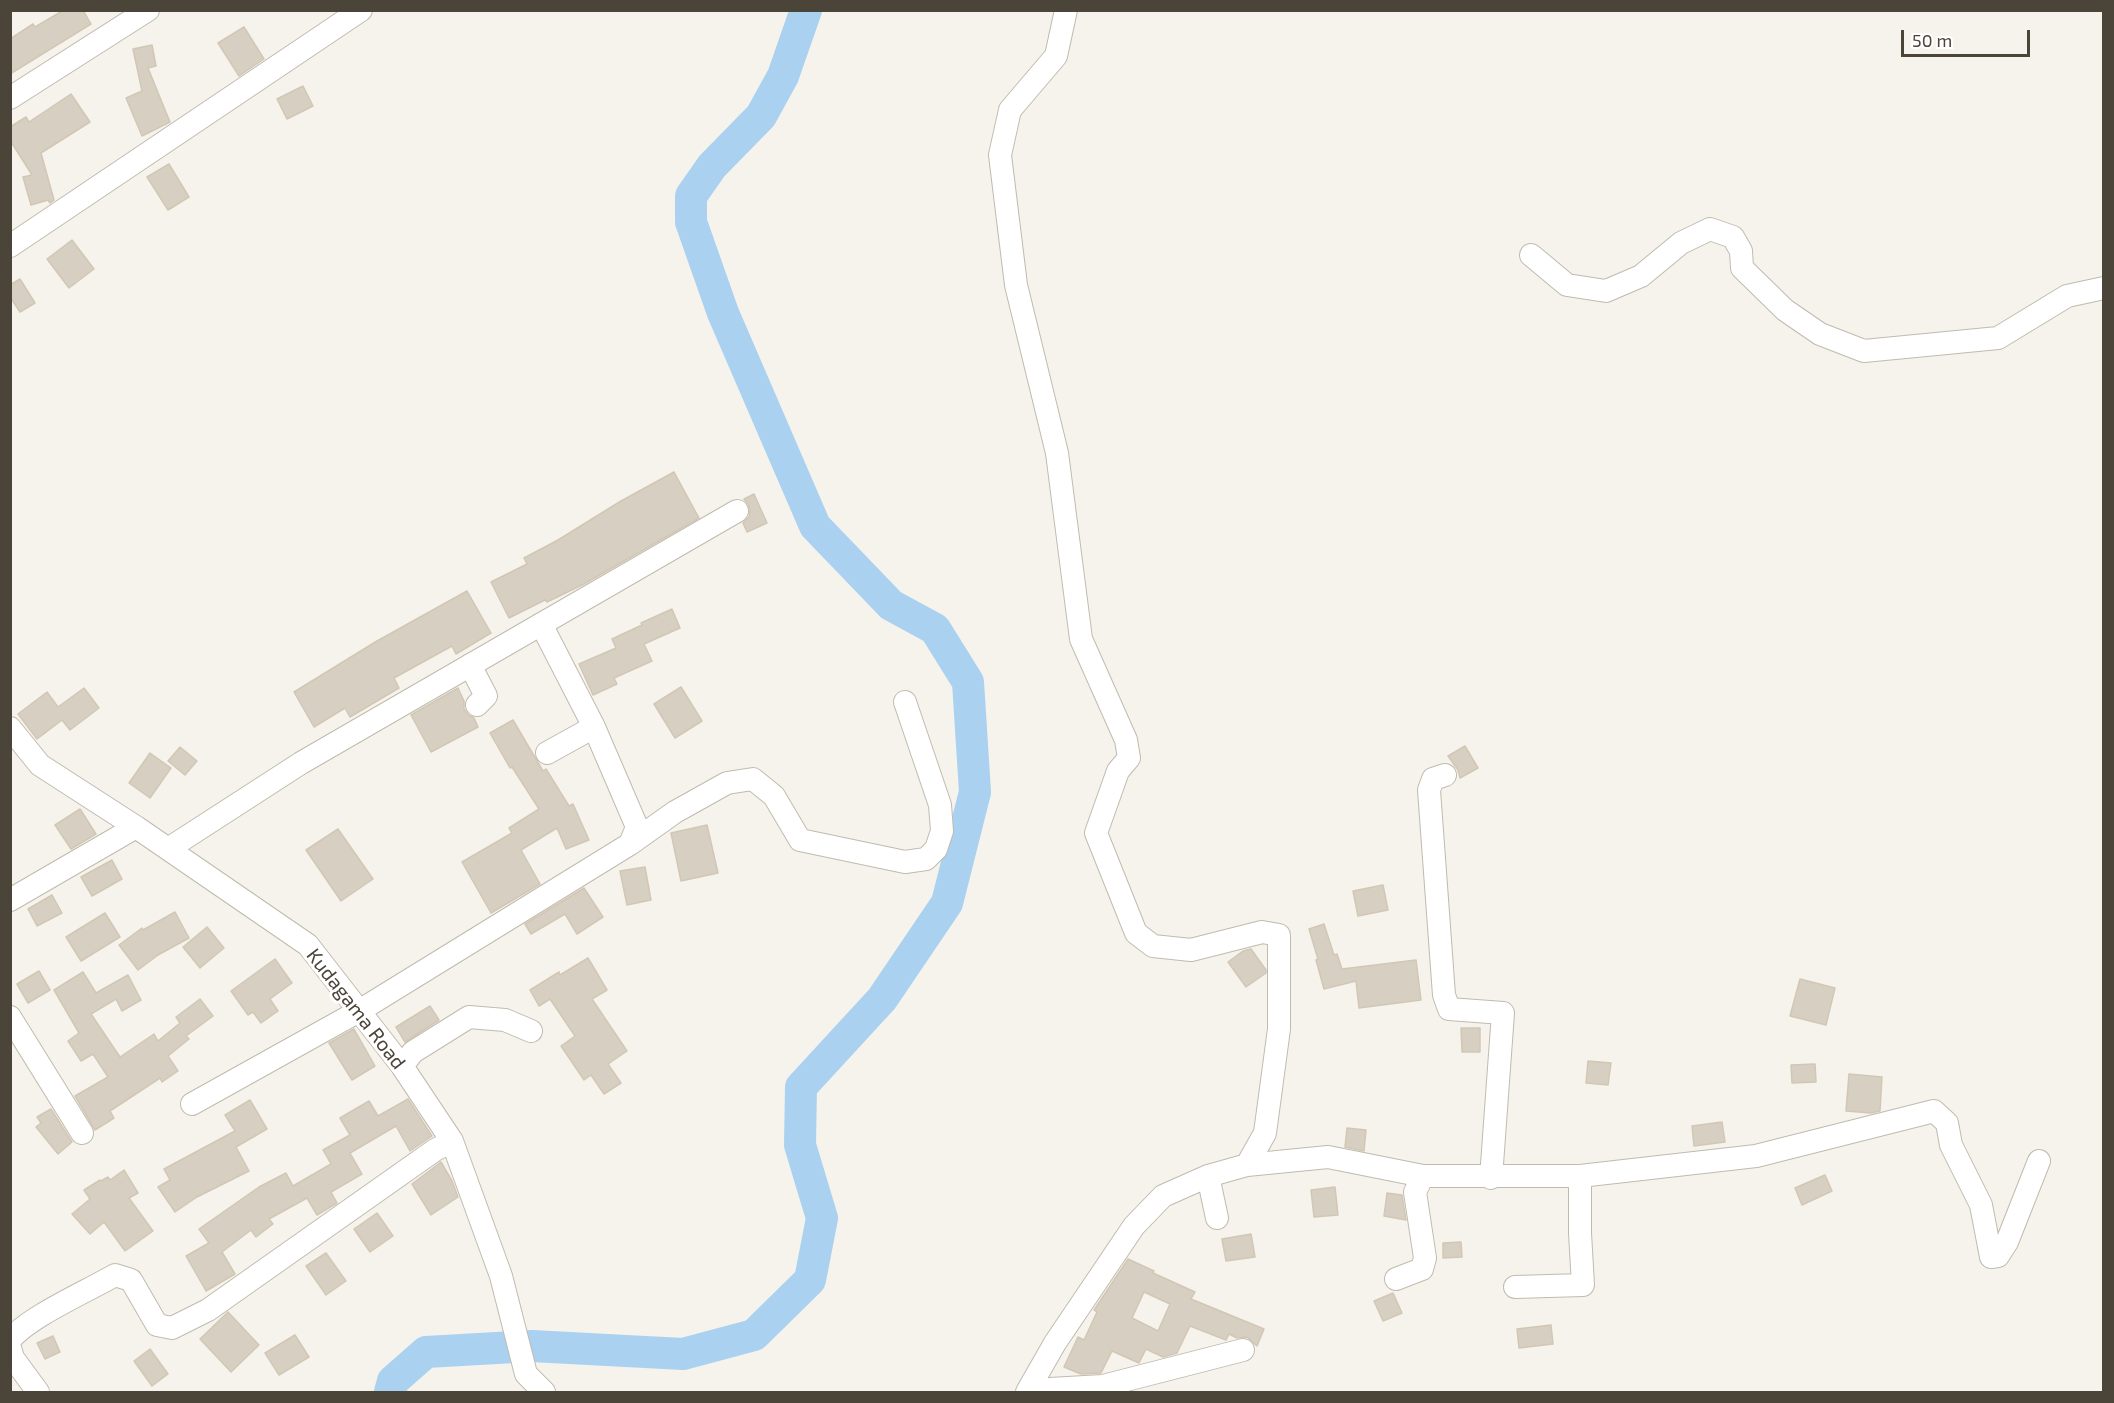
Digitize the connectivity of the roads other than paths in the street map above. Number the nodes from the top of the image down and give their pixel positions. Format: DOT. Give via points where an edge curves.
graph roads {
  1 [pos="148,10"];
  2 [pos="361,10"];
  3 [pos="1066,10"];
  4 [pos="10,98"];
  5 [pos="10,246"];
  6 [pos="1532,255"];
  7 [pos="2103,288"];
  8 [pos="737,511"];
  9 [pos="542,624"];
  10 [pos="470,665"];
  11 [pos="905,702"];
  12 [pos="477,705"];
  13 [pos="594,727"];
  14 [pos="10,728"];
  15 [pos="547,753"];
  16 [pos="1445,775"];
  17 [pos="136,827"];
  18 [pos="630,844"];
  19 [pos="168,849"];
  20 [pos="10,900"];
  21 [pos="359,1011"];
  22 [pos="10,1017"];
  23 [pos="531,1031"];
  24 [pos="402,1066"];
  25 [pos="192,1104"];
  26 [pos="82,1133"];
  27 [pos="452,1141"];
  28 [pos="2039,1161"];
  29 [pos="1247,1165"];
  30 [pos="1208,1176"];
  31 [pos="1423,1176"];
  32 [pos="1580,1176"];
  33 [pos="1491,1178"];
  34 [pos="1217,1218"];
  35 [pos="1396,1279"];
  36 [pos="1515,1287"];
  37 [pos="10,1341"];
  38 [pos="10,1348"];
  39 [pos="1243,1350"];
  40 [pos="525,1383"];
  41 [pos="38,1392"];
  42 [pos="544,1392"];
  43 [pos="1027,1392"];
  44 [pos="1035,1392"];
  1 -- 4 [label="street"];
  2 -- 5 [label="street"];
  3 -- 29 [label="street" via="1056,56 1010,110 1000,155 1016,285 1057,453 1081,639 1126,740 1128,758 1118,771 1096,833 1136,933 1153,946 1191,950 1262,932 1279,935 1279,1029 1265,1133"];
  6 -- 7 [label="street" via="1567,285 1606,291 1641,276 1682,243 1710,229 1733,237 1741,251 1742,268 1785,310 1820,334 1864,351 1998,338 2067,296"];
  8 -- 9 [label="street"];
  9 -- 10 [label="street"];
  9 -- 13 [label="street"];
  10 -- 12 [label="street" via="486,696"];
  10 -- 19 [label="street" via="301,763"];
  11 -- 18 [label="street" via="940,805 942,831 936,849 926,859 905,862 801,840 774,795 753,779 727,783"];
  13 -- 15 [label="street"];
  13 -- 18 [label="street" via="637,827"];
  14 -- 17 [label="street, Kudagama Road" via="40,765"];
  16 -- 33 [label="street" via="1433,779 1429,790 1444,995 1449,1009 1503,1013"];
  17 -- 19 [label="street, Kudagama Road"];
  17 -- 20 [label="street"];
  18 -- 21 [label="street"];
  19 -- 21 [label="street, Kudagama Road" via="308,945"];
  21 -- 24 [label="street, Kudagama Road"];
  21 -- 25 [label="street"];
  22 -- 26 [label="street"];
  23 -- 24 [label="street" via="505,1020 469,1017 413,1052"];
  24 -- 27 [label="street, Kudagama Road"];
  27 -- 37 [label="street" via="208,1310 172,1328 156,1325 131,1280 115,1275 38,1318"];
  27 -- 40 [label="street, Kudagama Road" via="501,1276"];
  28 -- 32 [label="street" via="2007,1242 1998,1256 1991,1257 1981,1205 1951,1144 1947,1123 1934,1111 1756,1156"];
  29 -- 30 [label="street"];
  29 -- 31 [label="street" via="1328,1157"];
  30 -- 34 [label="street"];
  30 -- 43 [label="street" via="1163,1196 1134,1226 1055,1342"];
  31 -- 33 [label="street"];
  31 -- 35 [label="street" via="1415,1191 1425,1258 1422,1269"];
  32 -- 33 [label="street"];
  32 -- 36 [label="street" via="1583,1285"];
  38 -- 41 [label="street"];
  39 -- 44 [label="street" via="1102,1386"];
  40 -- 42 [label="street"];
}
